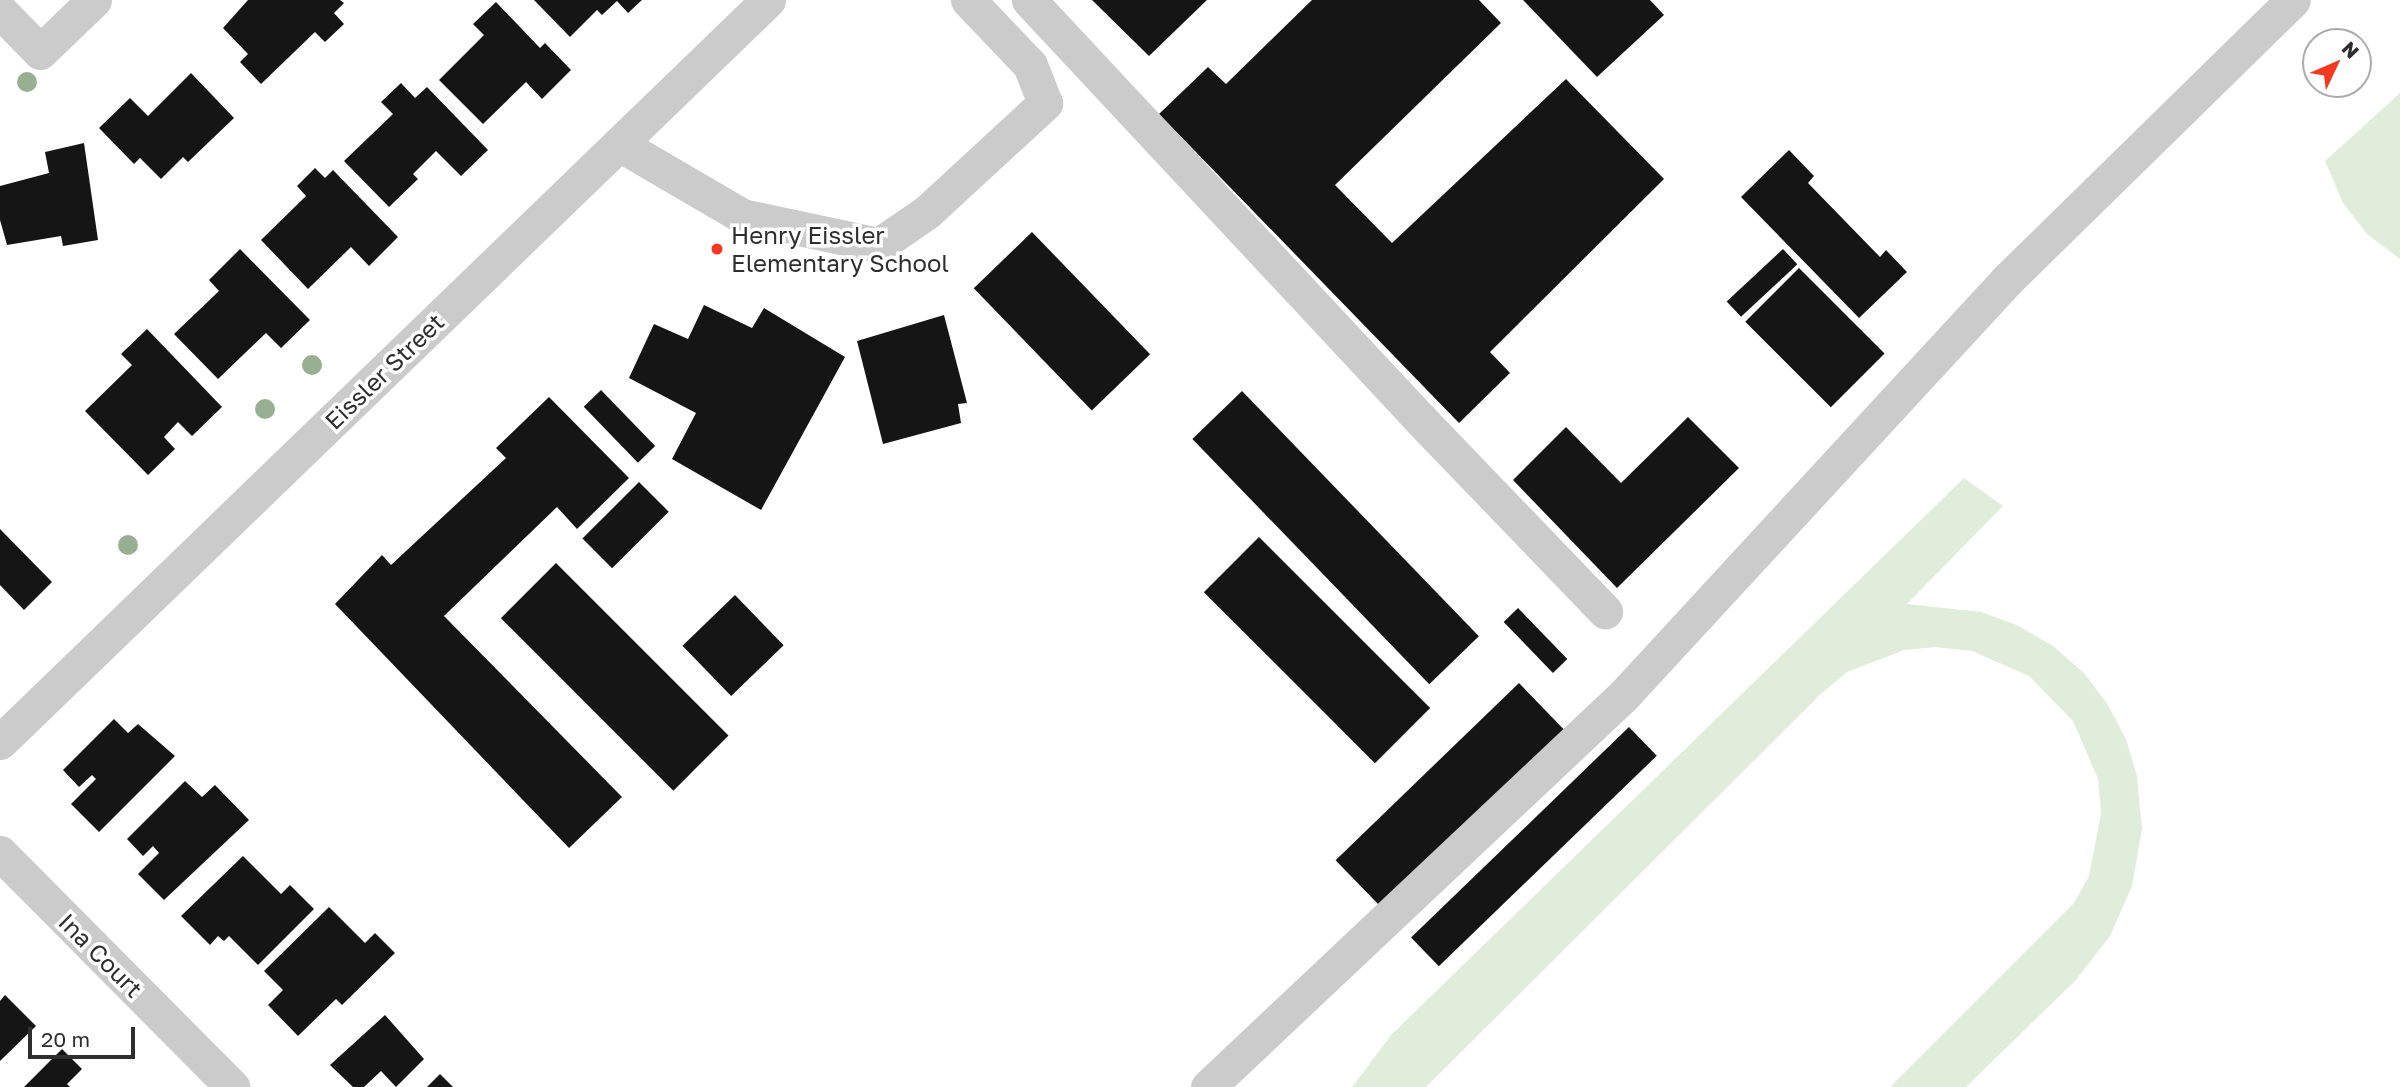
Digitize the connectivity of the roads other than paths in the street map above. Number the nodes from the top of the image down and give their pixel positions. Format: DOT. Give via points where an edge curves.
graph roads {
  1 [pos="94,0"];
  2 [pos="768,0"];
  3 [pos="968,0"];
  4 [pos="1029,0"];
  5 [pos="2294,0"];
  6 [pos="0,11"];
  7 [pos="619,144"];
  8 [pos="1605,611"];
  9 [pos="0,742"];
  10 [pos="0,853"];
  11 [pos="232,1087"];
  12 [pos="1208,1087"];
  1 -- 6 [label="street" via="40,52"];
  2 -- 7 [label="street, Eissler Street"];
  3 -- 7 [label="street" via="1030,65 1045,103 927,212 880,245 742,216"];
  4 -- 8 [label="street"];
  5 -- 12 [label="street" via="2007,280 1624,695"];
  7 -- 9 [label="street, Eissler Street"];
  10 -- 11 [label="street, Ina Court"];
}
